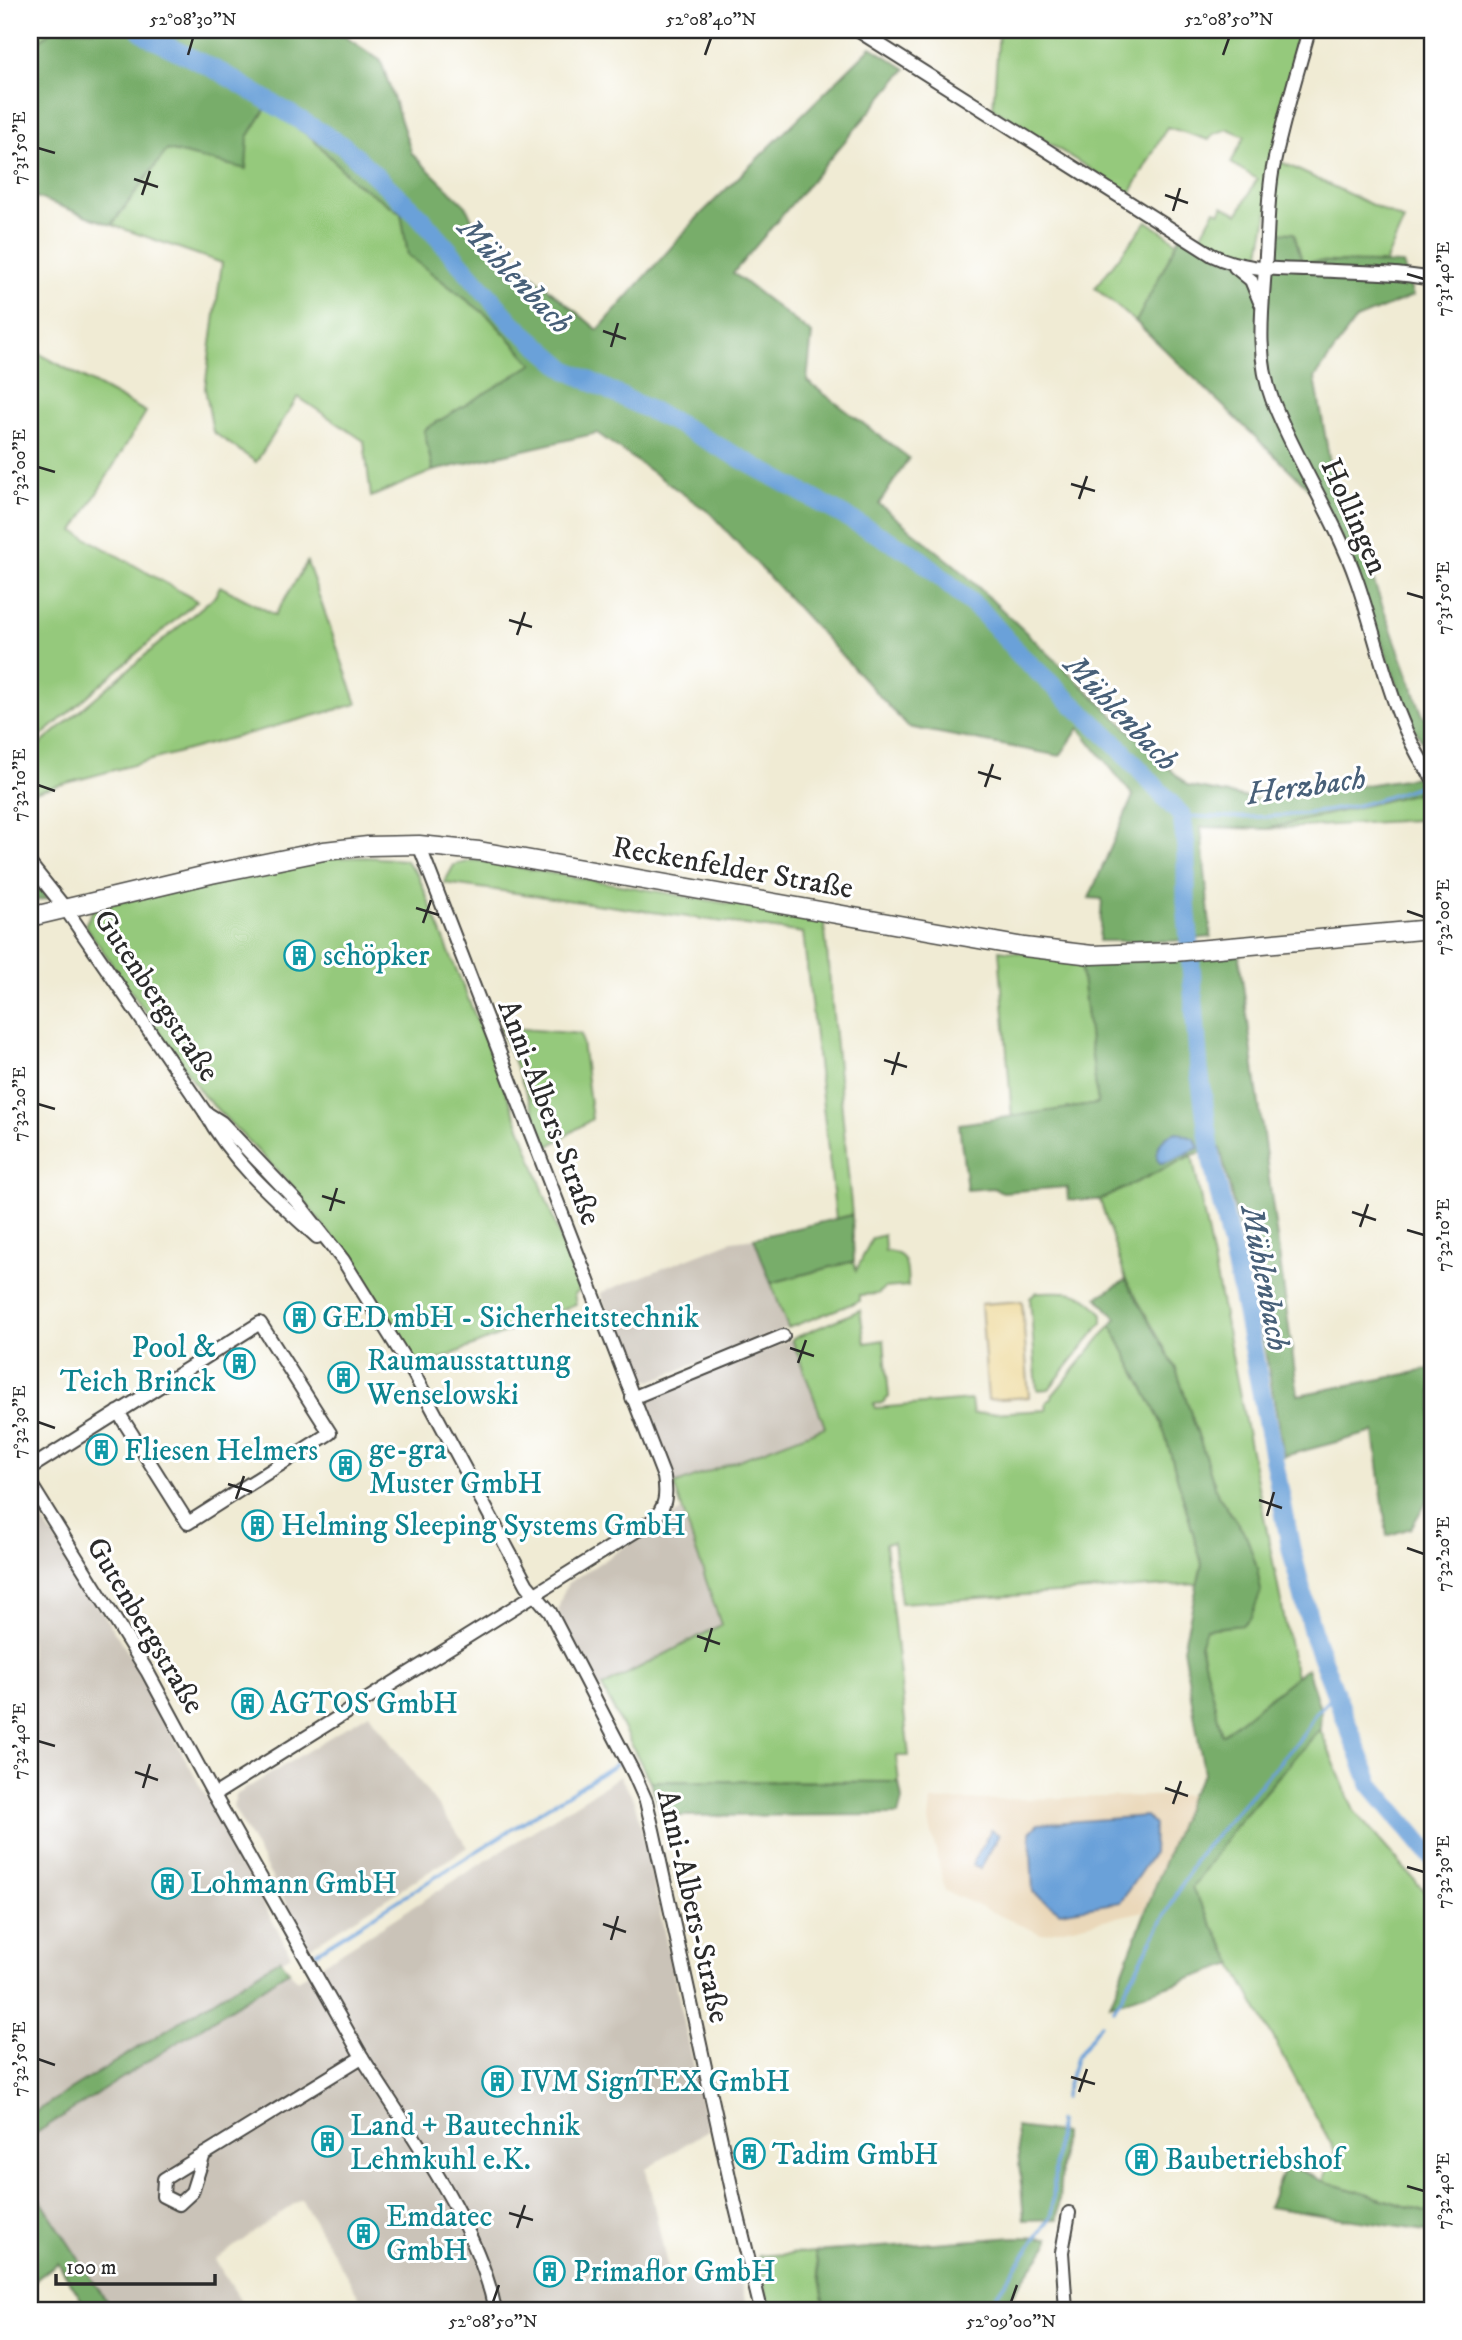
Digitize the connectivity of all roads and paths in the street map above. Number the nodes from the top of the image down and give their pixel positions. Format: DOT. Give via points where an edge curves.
graph roads {
  1 [pos="858,30"];
  2 [pos="1309,30"];
  3 [pos="1229,263"];
  4 [pos="1265,269"];
  5 [pos="1432,279"];
  6 [pos="1261,307"];
  7 [pos="1430,774"];
  8 [pos="419,845"];
  9 [pos="30,864"];
  10 [pos="65,908"];
  11 [pos="30,916"];
  12 [pos="1432,929"];
  13 [pos="783,1336"];
  14 [pos="632,1398"];
  15 [pos="118,1412"];
  16 [pos="30,1468"];
  17 [pos="30,1483"];
  18 [pos="536,1595"];
  19 [pos="214,1796"];
  20 [pos="362,2057"];
  21 [pos="204,2154"];
  22 [pos="1069,2213"];
  23 [pos="495,2310"];
  24 [pos="761,2310"];
  25 [pos="1066,2310"];
  1 -- 3 [label="street"];
  2 -- 4 [label="street, Hollingen" via="1279,138"];
  3 -- 4 [label="street"];
  3 -- 6 [label="street" via="1251,280"];
  4 -- 5 [label="street" via="1404,273"];
  4 -- 6 [label="street, Hollingen"];
  6 -- 7 [label="street, Hollingen" via="1263,368 1272,398 1343,548 1410,739"];
  8 -- 10 [label="street, Reckenfelder Straße" via="324,851"];
  8 -- 12 [label="street, Reckenfelder Straße" via="479,851 1092,955"];
  8 -- 14 [label="street, Anni-Albers-Straße"];
  9 -- 10 [label="street"];
  10 -- 11 [label="street, Reckenfelder Straße"];
  10 -- 18 [label="street, Gutenbergstraße" via="215,1130 258,1181 343,1260 414,1374"];
  13 -- 14 [label="street"];
  14 -- 18 [label="street, Anni-Albers-Straße" via="664,1477 667,1491 660,1514"];
  15 -- 15 [label="street" via="260,1322 330,1433 188,1523"];
  15 -- 16 [label="street"];
  17 -- 19 [label="street, Gutenbergstraße" via="147,1671"];
  18 -- 19 [label="street"];
  18 -- 24 [label="street, Anni-Albers-Straße" via="550,1612 646,1801"];
  19 -- 20 [label="street, Gutenbergstraße"];
  20 -- 21 [label="street"];
  20 -- 23 [label="street, Gutenbergstraße" via="474,2243"];
  22 -- 25 [label="street" via="1062,2252"];
}
